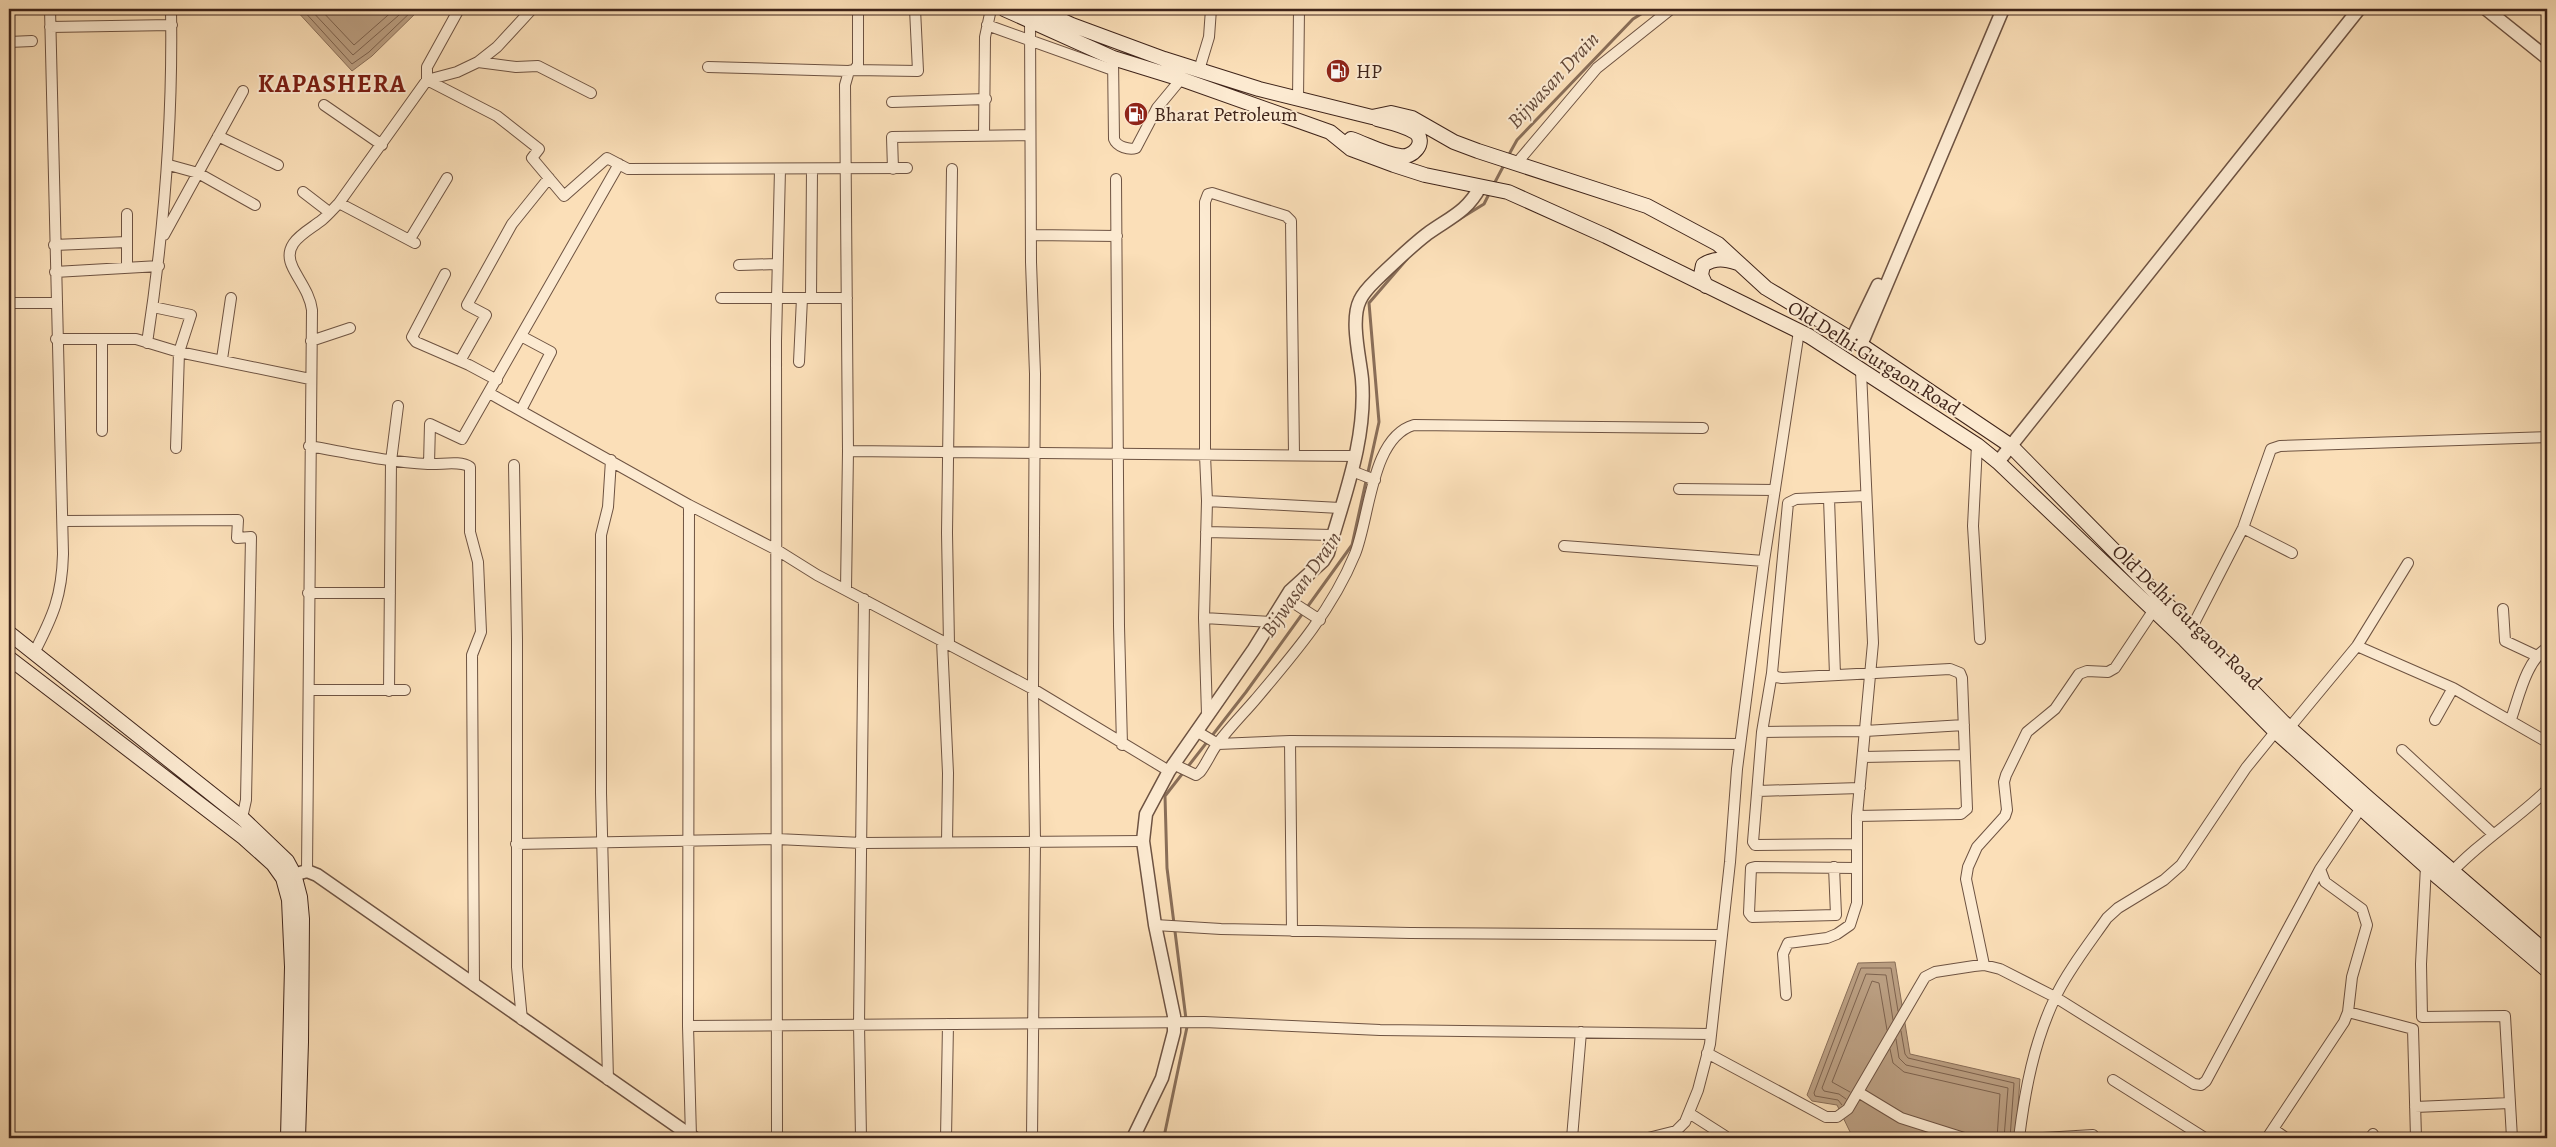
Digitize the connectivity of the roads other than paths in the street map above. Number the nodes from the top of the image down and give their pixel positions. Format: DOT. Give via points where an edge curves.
graph roads {
  1 [pos="50,9"];
  2 [pos="171,9"];
  3 [pos="459,9"];
  4 [pos="532,9"];
  5 [pos="858,9"];
  6 [pos="915,9"];
  7 [pos="991,9"];
  8 [pos="1004,9"];
  9 [pos="1211,9"];
  10 [pos="1300,9"];
  11 [pos="1671,9"];
  12 [pos="1995,9"];
  13 [pos="2003,9"];
  14 [pos="2358,9"];
  15 [pos="2486,9"];
  16 [pos="1034,14"];
  17 [pos="987,24"];
  18 [pos="172,25"];
  19 [pos="50,27"];
  20 [pos="32,41"];
  21 [pos="1030,41"];
  22 [pos="9,42"];
  23 [pos="2547,58"];
  24 [pos="478,62"];
  25 [pos="1113,64"];
  26 [pos="708,67"];
  27 [pos="852,70"];
  28 [pos="1199,70"];
  29 [pos="1181,78"];
  30 [pos="428,80"];
  31 [pos="243,91"];
  32 [pos="591,93"];
  33 [pos="986,99"];
  34 [pos="1298,99"];
  35 [pos="892,102"];
  36 [pos="324,105"];
  37 [pos="1372,117"];
  38 [pos="1330,132"];
  39 [pos="984,135"];
  40 [pos="1030,135"];
  41 [pos="218,136"];
  42 [pos="382,145"];
  43 [pos="1508,161"];
  44 [pos="619,164"];
  45 [pos="169,165"];
  46 [pos="278,165"];
  47 [pos="893,168"];
  48 [pos="907,168"];
  49 [pos="780,169"];
  50 [pos="812,169"];
  51 [pos="846,169"];
  52 [pos="952,170"];
  53 [pos="198,173"];
  54 [pos="447,178"];
  55 [pos="550,178"];
  56 [pos="1116,179"];
  57 [pos="1486,188"];
  58 [pos="303,192"];
  59 [pos="339,203"];
  60 [pos="256,205"];
  61 [pos="330,212"];
  62 [pos="127,214"];
  63 [pos="1031,235"];
  64 [pos="1117,236"];
  65 [pos="161,240"];
  66 [pos="127,242"];
  67 [pos="54,245"];
  68 [pos="1738,263"];
  69 [pos="777,264"];
  70 [pos="739,265"];
  71 [pos="159,266"];
  72 [pos="127,267"];
  73 [pos="55,272"];
  74 [pos="446,274"];
  75 [pos="1706,286"];
  76 [pos="231,298"];
  77 [pos="720,298"];
  78 [pos="777,298"];
  79 [pos="806,298"];
  80 [pos="847,298"];
  81 [pos="55,303"];
  82 [pos="9,304"];
  83 [pos="153,308"];
  84 [pos="350,328"];
  85 [pos="1799,331"];
  86 [pos="521,336"];
  87 [pos="56,339"];
  88 [pos="102,341"];
  89 [pos="311,341"];
  90 [pos="1857,342"];
  91 [pos="147,343"];
  92 [pos="179,352"];
  93 [pos="222,360"];
  94 [pos="460,361"];
  95 [pos="799,362"];
  96 [pos="1861,372"];
  97 [pos="310,379"];
  98 [pos="497,380"];
  99 [pos="489,393"];
  100 [pos="398,406"];
  101 [pos="521,410"];
  102 [pos="1703,428"];
  103 [pos="102,431"];
  104 [pos="2547,437"];
  105 [pos="1976,445"];
  106 [pos="309,446"];
  107 [pos="2011,446"];
  108 [pos="176,448"];
  109 [pos="848,451"];
  110 [pos="949,451"];
  111 [pos="1034,452"];
  112 [pos="1118,454"];
  113 [pos="1294,454"];
  114 [pos="1205,455"];
  115 [pos="1356,456"];
  116 [pos="611,460"];
  117 [pos="391,461"];
  118 [pos="1998,462"];
  119 [pos="429,464"];
  120 [pos="514,465"];
  121 [pos="1355,472"];
  122 [pos="1372,479"];
  123 [pos="1678,489"];
  124 [pos="1775,490"];
  125 [pos="1866,496"];
  126 [pos="1829,498"];
  127 [pos="1207,501"];
  128 [pos="689,505"];
  129 [pos="1340,508"];
  130 [pos="63,521"];
  131 [pos="2243,528"];
  132 [pos="1206,532"];
  133 [pos="1332,535"];
  134 [pos="1564,546"];
  135 [pos="777,550"];
  136 [pos="2292,553"];
  137 [pos="1764,561"];
  138 [pos="2408,563"];
  139 [pos="846,590"];
  140 [pos="390,592"];
  141 [pos="308,593"];
  142 [pos="864,599"];
  143 [pos="1288,600"];
  144 [pos="2503,609"];
  145 [pos="2153,611"];
  146 [pos="1204,618"];
  147 [pos="1317,618"];
  148 [pos="1271,622"];
  149 [pos="9,633"];
  150 [pos="2188,635"];
  151 [pos="1980,639"];
  152 [pos="946,642"];
  153 [pos="2357,646"];
  154 [pos="2547,648"];
  155 [pos="34,653"];
  156 [pos="2537,656"];
  157 [pos="9,658"];
  158 [pos="1871,672"];
  159 [pos="1772,673"];
  160 [pos="1835,674"];
  161 [pos="2453,688"];
  162 [pos="1033,689"];
  163 [pos="309,690"];
  164 [pos="405,690"];
  165 [pos="389,691"];
  166 [pos="1207,714"];
  167 [pos="2435,720"];
  168 [pos="2511,720"];
  169 [pos="1964,725"];
  170 [pos="2283,727"];
  171 [pos="1865,731"];
  172 [pos="1762,732"];
  173 [pos="1198,733"];
  174 [pos="1290,741"];
  175 [pos="1216,742"];
  176 [pos="2547,742"];
  177 [pos="1122,744"];
  178 [pos="1740,744"];
  179 [pos="2402,750"];
  180 [pos="1964,755"];
  181 [pos="1863,757"];
  182 [pos="1174,767"];
  183 [pos="1860,788"];
  184 [pos="2547,790"];
  185 [pos="1758,791"];
  186 [pos="2361,808"];
  187 [pos="1857,816"];
  188 [pos="242,818"];
  189 [pos="2493,834"];
  190 [pos="689,840"];
  191 [pos="777,840"];
  192 [pos="1035,841"];
  193 [pos="1143,841"];
  194 [pos="602,842"];
  195 [pos="947,842"];
  196 [pos="862,843"];
  197 [pos="516,844"];
  198 [pos="1856,844"];
  199 [pos="2426,866"];
  200 [pos="1834,867"];
  201 [pos="1856,868"];
  202 [pos="2320,869"];
  203 [pos="294,874"];
  204 [pos="2448,876"];
  205 [pos="1155,925"];
  206 [pos="1292,931"];
  207 [pos="1722,935"];
  208 [pos="2547,953"];
  209 [pos="1984,965"];
  210 [pos="2547,970"];
  211 [pos="474,986"];
  212 [pos="1786,995"];
  213 [pos="2055,997"];
  214 [pos="2348,1012"];
  215 [pos="522,1020"];
  216 [pos="1179,1022"];
  217 [pos="859,1024"];
  218 [pos="948,1024"];
  219 [pos="1033,1024"];
  220 [pos="688,1026"];
  221 [pos="776,1026"];
  222 [pos="1581,1032"];
  223 [pos="1711,1034"];
  224 [pos="1707,1054"];
  225 [pos="608,1080"];
  226 [pos="2113,1080"];
  227 [pos="1858,1092"];
  228 [pos="2510,1103"];
  229 [pos="2415,1107"];
  230 [pos="1689,1113"];
  231 [pos="2274,1129"];
  232 [pos="2093,1135"];
  233 [pos="693,1137"];
  234 [pos="2072,1137"];
  235 [pos="288,1138"];
  236 [pos="298,1138"];
  237 [pos="777,1138"];
  238 [pos="861,1138"];
  239 [pos="946,1138"];
  240 [pos="1032,1138"];
  241 [pos="1133,1138"];
  242 [pos="1572,1138"];
  243 [pos="1648,1138"];
  244 [pos="1724,1138"];
  245 [pos="1964,1138"];
  246 [pos="2019,1138"];
  247 [pos="2043,1138"];
  248 [pos="2205,1138"];
  249 [pos="2267,1138"];
  250 [pos="2286,1138"];
  251 [pos="2416,1138"];
  252 [pos="2512,1138"];
  1 -- 19 [label="street"];
  2 -- 18 [label="street"];
  3 -- 30 [label="street" via="427,67"];
  4 -- 24 [label="street" via="497,47"];
  5 -- 27 [label="street" via="858,62"];
  6 -- 27 [label="street" via="918,71"];
  7 -- 17 [label="street"];
  8 -- 16 [label="main road, Old Delhi Gurgaon Road"];
  9 -- 28 [label="street" via="1209,38"];
  10 -- 34 [label="street"];
  11 -- 43 [label="street" via="1597,68"];
  12 -- 90 [label="street"];
  13 -- 90 [label="street"];
  14 -- 107 [label="street"];
  15 -- 23 [label="street"];
  16 -- 21 [label="street"];
  16 -- 25 [label="main road, Old Delhi Gurgaon Road"];
  16 -- 28 [label="main road, Old Delhi Gurgaon Road"];
  17 -- 21 [label="street"];
  17 -- 33 [label="street"];
  18 -- 19 [label="street"];
  18 -- 45 [label="street"];
  19 -- 67 [label="street"];
  20 -- 22 [label="street"];
  21 -- 25 [label="street"];
  21 -- 40 [label="street"];
  24 -- 30 [label="street"];
  24 -- 32 [label="street" via="516,68 538,66"];
  25 -- 29 [label="main road, Old Delhi Gurgaon Road"];
  25 -- 29 [label="street" via="1114,139 1118,145 1130,149 1136,148 1157,108"];
  26 -- 27 [label="street"];
  27 -- 51 [label="street" via="845,85"];
  28 -- 34 [label="main road, Old Delhi Gurgaon Road"];
  29 -- 38 [label="main road, Old Delhi Gurgaon Road"];
  30 -- 42 [label="street"];
  30 -- 55 [label="street" via="497,116 539,149 532,158"];
  31 -- 41 [label="street"];
  33 -- 35 [label="street"];
  33 -- 39 [label="street"];
  34 -- 37 [label="main road, Old Delhi Gurgaon Road"];
  36 -- 42 [label="street"];
  37 -- 38 [label="main road" via="1417,134 1420,140 1417,150 1410,156 1400,156"];
  37 -- 43 [label="main road, Old Delhi Gurgaon Road" via="1391,113 1412,118 1454,142"];
  38 -- 57 [label="main road, Old Delhi Gurgaon Road" via="1351,148 1394,165"];
  39 -- 40 [label="street"];
  39 -- 47 [label="street" via="892,137"];
  40 -- 63 [label="street"];
  41 -- 46 [label="street"];
  41 -- 53 [label="street"];
  42 -- 59 [label="street"];
  43 -- 68 [label="main road, Old Delhi Gurgaon Road" via="1647,206 1718,244"];
  44 -- 49 [label="street" via="628,168"];
  44 -- 55 [label="street" via="605,158 564,196"];
  44 -- 86 [label="street"];
  45 -- 53 [label="street"];
  45 -- 65 [label="street"];
  47 -- 48 [label="street"];
  47 -- 51 [label="street"];
  49 -- 50 [label="street"];
  49 -- 69 [label="street"];
  50 -- 51 [label="street"];
  50 -- 79 [label="street"];
  51 -- 80 [label="street"];
  52 -- 110 [label="street" via="948,273"];
  53 -- 60 [label="street"];
  53 -- 65 [label="street"];
  54 -- 59 [label="street" via="412,241"];
  55 -- 94 [label="street" via="512,224 467,305 486,315"];
  56 -- 64 [label="street"];
  57 -- 75 [label="main road, Old Delhi Gurgaon Road" via="1508,192"];
  57 -- 115 [label="street" via="1468,206 1395,262 1359,301 1356,321 1363,411"];
  58 -- 61 [label="street"];
  59 -- 61 [label="street"];
  61 -- 89 [label="street" via="297,238 290,251 291,265 311,303"];
  62 -- 66 [label="street"];
  63 -- 64 [label="street"];
  63 -- 111 [label="street"];
  64 -- 112 [label="street"];
  65 -- 71 [label="street"];
  66 -- 67 [label="street"];
  66 -- 72 [label="street"];
  67 -- 73 [label="street"];
  68 -- 75 [label="main road" via="1722,259 1704,265 1701,275"];
  68 -- 90 [label="main road, Old Delhi Gurgaon Road" via="1766,288"];
  69 -- 70 [label="street"];
  69 -- 78 [label="street"];
  71 -- 72 [label="street"];
  71 -- 83 [label="street"];
  72 -- 73 [label="street"];
  73 -- 81 [label="street"];
  74 -- 94 [label="street" via="412,337 416,342"];
  75 -- 85 [label="main road, Old Delhi Gurgaon Road"];
  76 -- 93 [label="street"];
  77 -- 78 [label="street"];
  78 -- 79 [label="street"];
  78 -- 135 [label="street"];
  79 -- 80 [label="street"];
  79 -- 95 [label="street"];
  80 -- 109 [label="street"];
  81 -- 82 [label="street"];
  81 -- 87 [label="street"];
  83 -- 91 [label="street"];
  83 -- 92 [label="street" via="191,316"];
  84 -- 89 [label="street"];
  85 -- 96 [label="main road, Old Delhi Gurgaon Road"];
  85 -- 124 [label="street"];
  86 -- 98 [label="street"];
  86 -- 101 [label="street" via="551,352"];
  87 -- 88 [label="street"];
  87 -- 130 [label="street"];
  88 -- 91 [label="street" via="127,338"];
  88 -- 103 [label="street"];
  89 -- 97 [label="street"];
  90 -- 107 [label="main road, Old Delhi Gurgaon Road"];
  91 -- 92 [label="street"];
  92 -- 93 [label="street"];
  92 -- 108 [label="street"];
  93 -- 97 [label="street"];
  94 -- 98 [label="street"];
  96 -- 105 [label="main road, Old Delhi Gurgaon Road"];
  96 -- 125 [label="street"];
  97 -- 106 [label="street"];
  98 -- 99 [label="street"];
  99 -- 101 [label="street"];
  99 -- 119 [label="street" via="462,439 430,424"];
  100 -- 117 [label="street"];
  101 -- 116 [label="street"];
  102 -- 122 [label="street" via="1414,425 1398,431"];
  104 -- 131 [label="street" via="2280,446 2268,454"];
  105 -- 118 [label="main road, Old Delhi Gurgaon Road"];
  105 -- 151 [label="street" via="1973,526"];
  106 -- 117 [label="street"];
  106 -- 141 [label="street"];
  107 -- 118 [label="street"];
  107 -- 150 [label="main road, Old Delhi Gurgaon Road"];
  109 -- 110 [label="street"];
  109 -- 139 [label="street"];
  110 -- 111 [label="street"];
  110 -- 152 [label="street"];
  111 -- 112 [label="street"];
  111 -- 162 [label="street"];
  112 -- 114 [label="street"];
  112 -- 177 [label="street"];
  113 -- 114 [label="street"];
  113 -- 114 [label="street" via="1291,221 1286,216 1212,193 1206,196 1205,202"];
  113 -- 115 [label="street"];
  114 -- 127 [label="street"];
  115 -- 121 [label="street"];
  116 -- 128 [label="street"];
  116 -- 194 [label="street" via="608,507 601,535"];
  117 -- 119 [label="street"];
  117 -- 140 [label="street"];
  118 -- 145 [label="main road, Old Delhi Gurgaon Road"];
  119 -- 211 [label="street" via="469,465 471,470 470,532 478,562 481,632 472,655"];
  120 -- 197 [label="street"];
  121 -- 122 [label="street"];
  121 -- 129 [label="street"];
  122 -- 147 [label="street" via="1355,553 1340,585"];
  123 -- 124 [label="street"];
  124 -- 137 [label="street"];
  125 -- 126 [label="street"];
  125 -- 158 [label="street" via="1873,643"];
  126 -- 159 [label="street" via="1796,498 1788,503"];
  126 -- 160 [label="street"];
  127 -- 129 [label="street"];
  127 -- 132 [label="street"];
  128 -- 135 [label="street"];
  128 -- 190 [label="street"];
  129 -- 133 [label="street"];
  130 -- 155 [label="street" via="60,594 51,621"];
  130 -- 188 [label="street" via="238,520 238,538 251,537 246,800"];
  131 -- 136 [label="street"];
  131 -- 150 [label="street"];
  132 -- 133 [label="street"];
  132 -- 146 [label="street"];
  133 -- 143 [label="street" via="1323,561 1296,585"];
  134 -- 137 [label="street"];
  135 -- 139 [label="street"];
  135 -- 191 [label="street"];
  137 -- 178 [label="street"];
  138 -- 153 [label="street"];
  139 -- 142 [label="street"];
  140 -- 141 [label="street"];
  140 -- 165 [label="street"];
  141 -- 163 [label="street"];
  142 -- 152 [label="street"];
  142 -- 196 [label="street"];
  143 -- 147 [label="street"];
  143 -- 148 [label="street"];
  144 -- 156 [label="street" via="2505,641"];
  145 -- 150 [label="main road, Old Delhi Gurgaon Road"];
  145 -- 209 [label="street" via="2115,668 2108,672 2079,674 2056,709 2024,736 2005,779 2005,816 1981,840 1968,867 1967,892"];
  146 -- 148 [label="street"];
  146 -- 166 [label="street"];
  147 -- 175 [label="street" via="1285,665"];
  148 -- 166 [label="street"];
  149 -- 155 [label="main road"];
  150 -- 170 [label="main road, Old Delhi Gurgaon Road"];
  152 -- 162 [label="street"];
  152 -- 195 [label="street"];
  153 -- 161 [label="street"];
  153 -- 170 [label="street"];
  154 -- 156 [label="street"];
  155 -- 188 [label="main road"];
  156 -- 168 [label="street"];
  157 -- 203 [label="main road" via="244,838 273,864"];
  158 -- 160 [label="street"];
  158 -- 169 [label="street" via="1955,670 1962,678"];
  158 -- 171 [label="street"];
  159 -- 160 [label="street" via="1782,678"];
  159 -- 172 [label="street"];
  161 -- 167 [label="street"];
  161 -- 168 [label="street"];
  162 -- 177 [label="street"];
  162 -- 192 [label="street"];
  163 -- 165 [label="street"];
  163 -- 203 [label="street"];
  164 -- 165 [label="street"];
  166 -- 173 [label="street"];
  168 -- 176 [label="street"];
  169 -- 171 [label="street"];
  169 -- 180 [label="street"];
  170 -- 186 [label="main road, Old Delhi Gurgaon Road"];
  170 -- 204 [label="main road, Old Delhi Gurgaon Road"];
  170 -- 213 [label="street" via="2246,768 2181,865 2107,918"];
  171 -- 172 [label="street"];
  171 -- 181 [label="street"];
  172 -- 185 [label="street"];
  173 -- 175 [label="street"];
  173 -- 182 [label="street"];
  174 -- 175 [label="street"];
  174 -- 178 [label="street"];
  174 -- 206 [label="street"];
  175 -- 182 [label="street" via="1196,775"];
  177 -- 182 [label="street"];
  178 -- 207 [label="street"];
  179 -- 189 [label="street"];
  180 -- 181 [label="street"];
  180 -- 187 [label="street" via="1967,809 1964,813"];
  181 -- 183 [label="street"];
  182 -- 193 [label="street" via="1146,814"];
  183 -- 185 [label="street"];
  183 -- 187 [label="street"];
  184 -- 189 [label="street" via="2527,810"];
  185 -- 198 [label="street" via="1755,845"];
  186 -- 199 [label="main road, Old Delhi Gurgaon Road"];
  186 -- 202 [label="street"];
  187 -- 198 [label="street"];
  188 -- 203 [label="main road" via="274,847"];
  189 -- 204 [label="street"];
  190 -- 191 [label="street"];
  190 -- 194 [label="street"];
  190 -- 220 [label="street"];
  191 -- 196 [label="street"];
  191 -- 221 [label="street"];
  192 -- 193 [label="street"];
  192 -- 195 [label="street"];
  192 -- 219 [label="street"];
  193 -- 205 [label="street"];
  194 -- 197 [label="street"];
  194 -- 225 [label="street"];
  195 -- 196 [label="street"];
  196 -- 217 [label="street"];
  197 -- 215 [label="street" via="517,967"];
  198 -- 201 [label="street"];
  199 -- 204 [label="main road, Old Delhi Gurgaon Road"];
  199 -- 228 [label="street" via="2422,1017 2505,1016"];
  200 -- 200 [label="street" via="1836,915 1752,917 1749,913 1751,868"];
  200 -- 201 [label="street"];
  201 -- 212 [label="street" via="1857,903 1850,925 1827,938 1794,941 1785,947"];
  202 -- 213 [label="street" via="2201,1085 2194,1084"];
  202 -- 214 [label="street" via="2325,882 2362,909 2366,917 2365,934 2352,977"];
  203 -- 211 [label="street"];
  203 -- 235 [label="main road" via="289,900 292,967"];
  203 -- 236 [label="main road" via="302,919"];
  204 -- 208 [label="main road, Old Delhi Gurgaon Road"];
  204 -- 210 [label="main road, Old Delhi Gurgaon Road"];
  205 -- 206 [label="street"];
  205 -- 216 [label="street"];
  206 -- 207 [label="street"];
  207 -- 223 [label="street"];
  209 -- 213 [label="street" via="2000,969"];
  209 -- 227 [label="street" via="1947,969 1925,977"];
  211 -- 215 [label="street"];
  213 -- 246 [label="street" via="2030,1067"];
  214 -- 229 [label="street" via="2413,1029"];
  214 -- 231 [label="street"];
  215 -- 225 [label="street"];
  216 -- 219 [label="street"];
  216 -- 222 [label="street" via="1380,1030"];
  216 -- 241 [label="street" via="1162,1078"];
  217 -- 218 [label="street"];
  217 -- 221 [label="street"];
  217 -- 238 [label="street"];
  218 -- 219 [label="street"];
  218 -- 239 [label="street"];
  219 -- 240 [label="street"];
  220 -- 221 [label="street"];
  220 -- 233 [label="street"];
  221 -- 237 [label="street"];
  222 -- 223 [label="street"];
  222 -- 242 [label="street"];
  223 -- 224 [label="street"];
  224 -- 227 [label="street" via="1826,1116 1843,1114"];
  224 -- 230 [label="street"];
  225 -- 233 [label="street"];
  226 -- 248 [label="street"];
  227 -- 245 [label="street" via="1894,1115"];
  228 -- 229 [label="street"];
  228 -- 252 [label="street"];
  229 -- 251 [label="street"];
  230 -- 243 [label="street" via="1681,1128"];
  230 -- 244 [label="street"];
  231 -- 249 [label="street"];
  231 -- 250 [label="street"];
  232 -- 234 [label="street"];
  234 -- 247 [label="street"];
}
